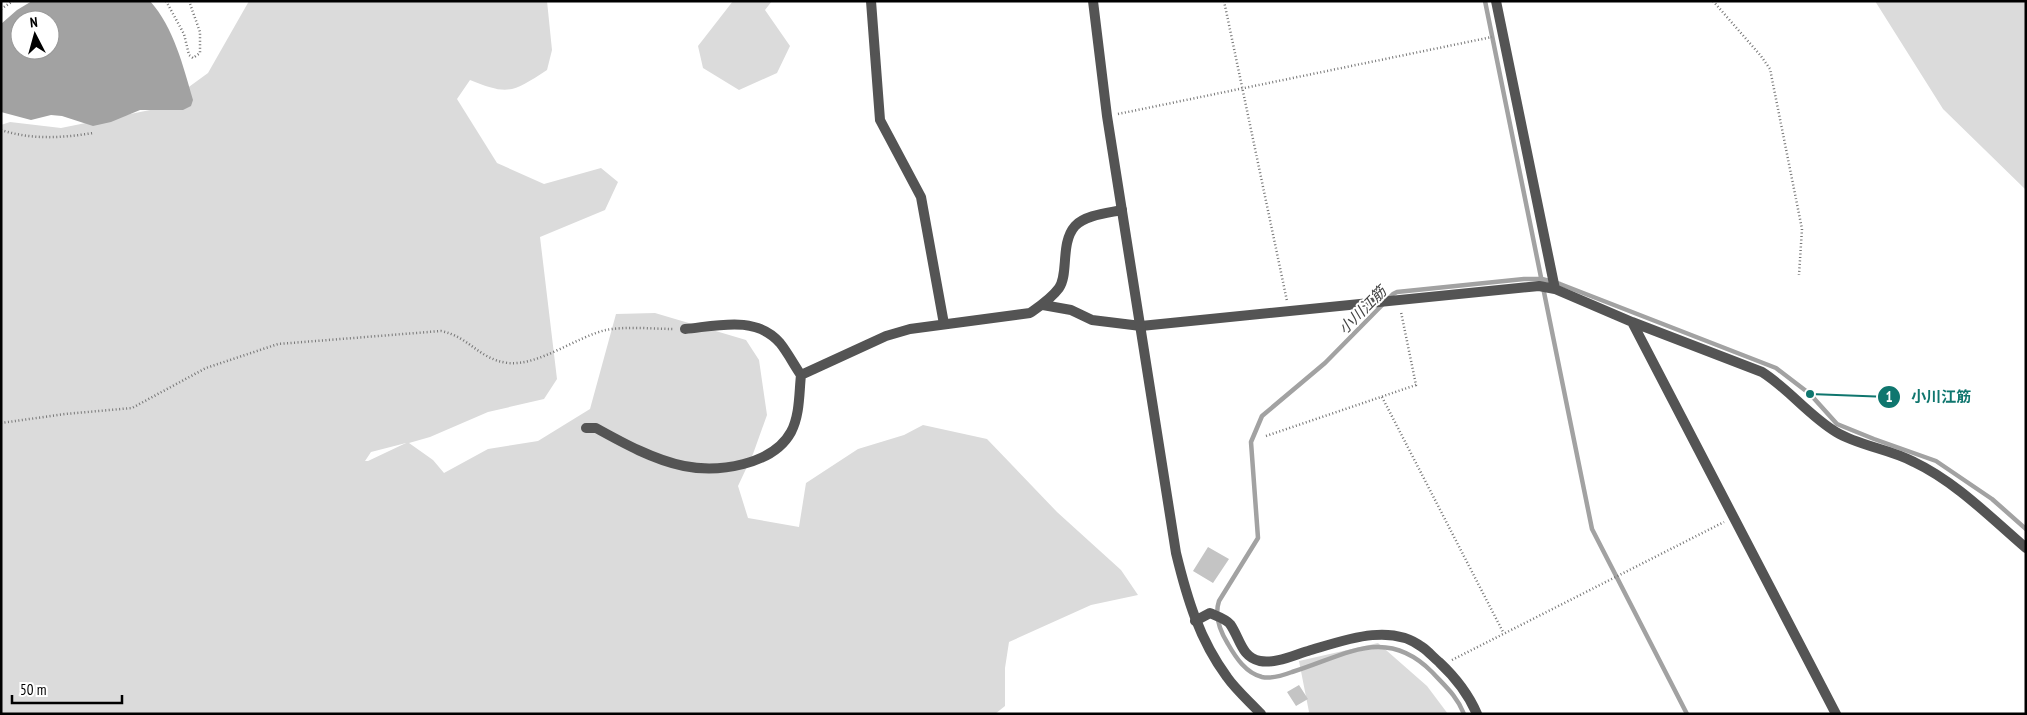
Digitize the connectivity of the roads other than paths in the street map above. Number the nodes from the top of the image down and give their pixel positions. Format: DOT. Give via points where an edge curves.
graph roads {
  1 [pos="871,1"];
  2 [pos="1093,1"];
  3 [pos="1496,1"];
  4 [pos="1122,210"];
  5 [pos="1550,285"];
  6 [pos="1042,305"];
  7 [pos="1632,322"];
  8 [pos="944,324"];
  9 [pos="1142,326"];
  10 [pos="685,329"];
  11 [pos="801,375"];
  12 [pos="586,428"];
  13 [pos="2026,548"];
  14 [pos="1195,621"];
  15 [pos="1261,714"];
  16 [pos="1477,714"];
  17 [pos="1836,714"];
  1 -- 8 [label="street" via="880,120 921,197"];
  2 -- 4 [label="street"];
  3 -- 5 [label="street"];
  4 -- 6 [label="street" via="1085,219 1075,225 1068,238 1060,287"];
  4 -- 9 [label="street"];
  5 -- 7 [label="street"];
  5 -- 9 [label="street"];
  6 -- 8 [label="street" via="1030,313 1006,318"];
  6 -- 9 [label="street" via="1071,310 1092,320"];
  7 -- 13 [label="street" via="1762,372 1780,383 1806,410 1837,433 1914,461 1946,480"];
  7 -- 17 [label="street"];
  8 -- 11 [label="street" via="886,336"];
  9 -- 14 [label="street" via="1176,553"];
  10 -- 11 [label="street" via="741,324 762,328 779,342"];
  11 -- 12 [label="street" via="798,414 791,432 761,459 735,467 686,466 663,460 596,428"];
  14 -- 15 [label="street" via="1228,679"];
  14 -- 16 [label="street" via="1210,613 1225,620 1249,656 1273,662 1346,640 1382,634 1406,638 1421,646 1459,683"];
}
